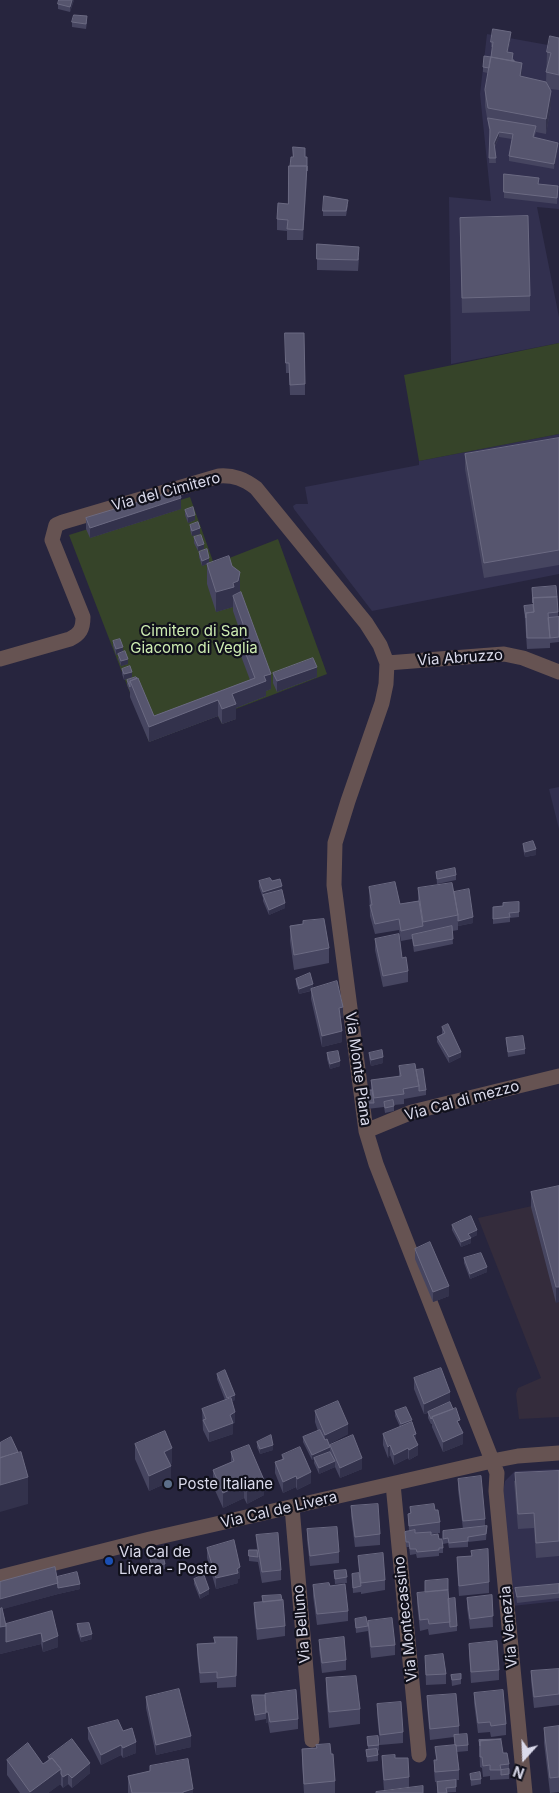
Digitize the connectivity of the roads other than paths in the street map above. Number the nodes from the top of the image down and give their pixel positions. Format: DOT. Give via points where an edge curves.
graph roads {
  1 [pos="0,660"];
  2 [pos="387,663"];
  3 [pos="559,672"];
  4 [pos="559,1076"];
  5 [pos="366,1131"];
  6 [pos="559,1454"];
  7 [pos="492,1461"];
  8 [pos="392,1484"];
  9 [pos="292,1507"];
  10 [pos="0,1576"];
  11 [pos="312,1740"];
  12 [pos="419,1755"];
  13 [pos="525,1793"];
  1 -- 2 [label="street, Via del Cimitero" via="70,639 78,635 83,626 83,617 52,540 56,525 219,476 232,475 256,488 366,623"];
  2 -- 3 [label="street, Via Abruzzo" via="504,654"];
  2 -- 5 [label="street, Via Monte Piana" via="382,703 336,843 334,886"];
  4 -- 5 [label="street, Via Cal di mezzo" via="412,1112"];
  5 -- 7 [label="street, Via Monte Piana"];
  6 -- 7 [label="street, Via Cal de Livera"];
  7 -- 8 [label="street, Via Cal de Livera"];
  7 -- 13 [label="street, Via Venezia" via="497,1474"];
  8 -- 9 [label="street, Via Cal de Livera"];
  8 -- 12 [label="street, Via Montecassino"];
  9 -- 10 [label="street, Via Cal de Livera"];
  9 -- 11 [label="street, Via Belluno"];
}
